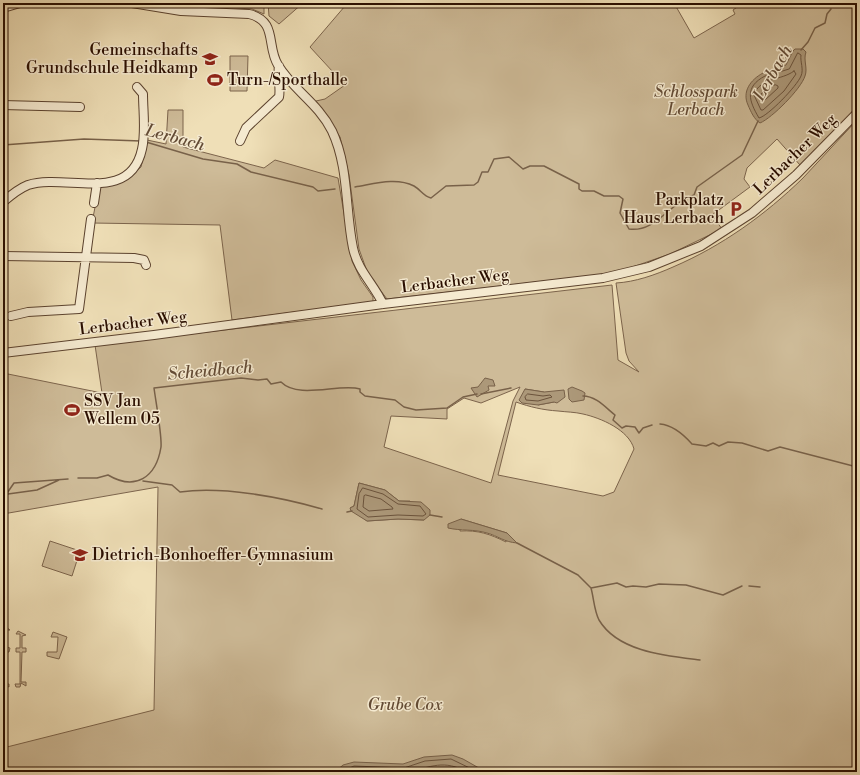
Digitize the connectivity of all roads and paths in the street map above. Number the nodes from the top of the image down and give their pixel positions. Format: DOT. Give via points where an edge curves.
graph roads {
  1 [pos="20,3"];
  2 [pos="132,3"];
  3 [pos="3,8"];
  4 [pos="279,66"];
  5 [pos="137,87"];
  6 [pos="3,105"];
  7 [pos="80,107"];
  8 [pos="857,113"];
  9 [pos="240,141"];
  10 [pos="96,183"];
  11 [pos="3,202"];
  12 [pos="94,203"];
  13 [pos="91,219"];
  14 [pos="3,256"];
  15 [pos="87,257"];
  16 [pos="146,265"];
  17 [pos="383,304"];
  18 [pos="12,316"];
  19 [pos="3,353"];
  1 -- 3 [label="street"];
  2 -- 4 [label="street" via="181,11 255,15 266,24"];
  4 -- 9 [label="street" via="279,97 246,128"];
  4 -- 17 [label="street" via="314,104 332,132 342,161 353,247 364,276"];
  5 -- 10 [label="street" via="143,94 143,148 137,166 125,177 112,182"];
  6 -- 7 [label="street"];
  8 -- 17 [label="street, Lerbacher Weg" via="796,175 752,214 701,246 649,267 603,278"];
  10 -- 11 [label="street" via="29,185 18,189"];
  10 -- 12 [label="street"];
  13 -- 15 [label="street"];
  14 -- 15 [label="street"];
  15 -- 16 [label="street" via="134,258 144,260"];
  15 -- 18 [label="street" via="78,309 28,312"];
  17 -- 19 [label="street, Lerbacher Weg"];
}
